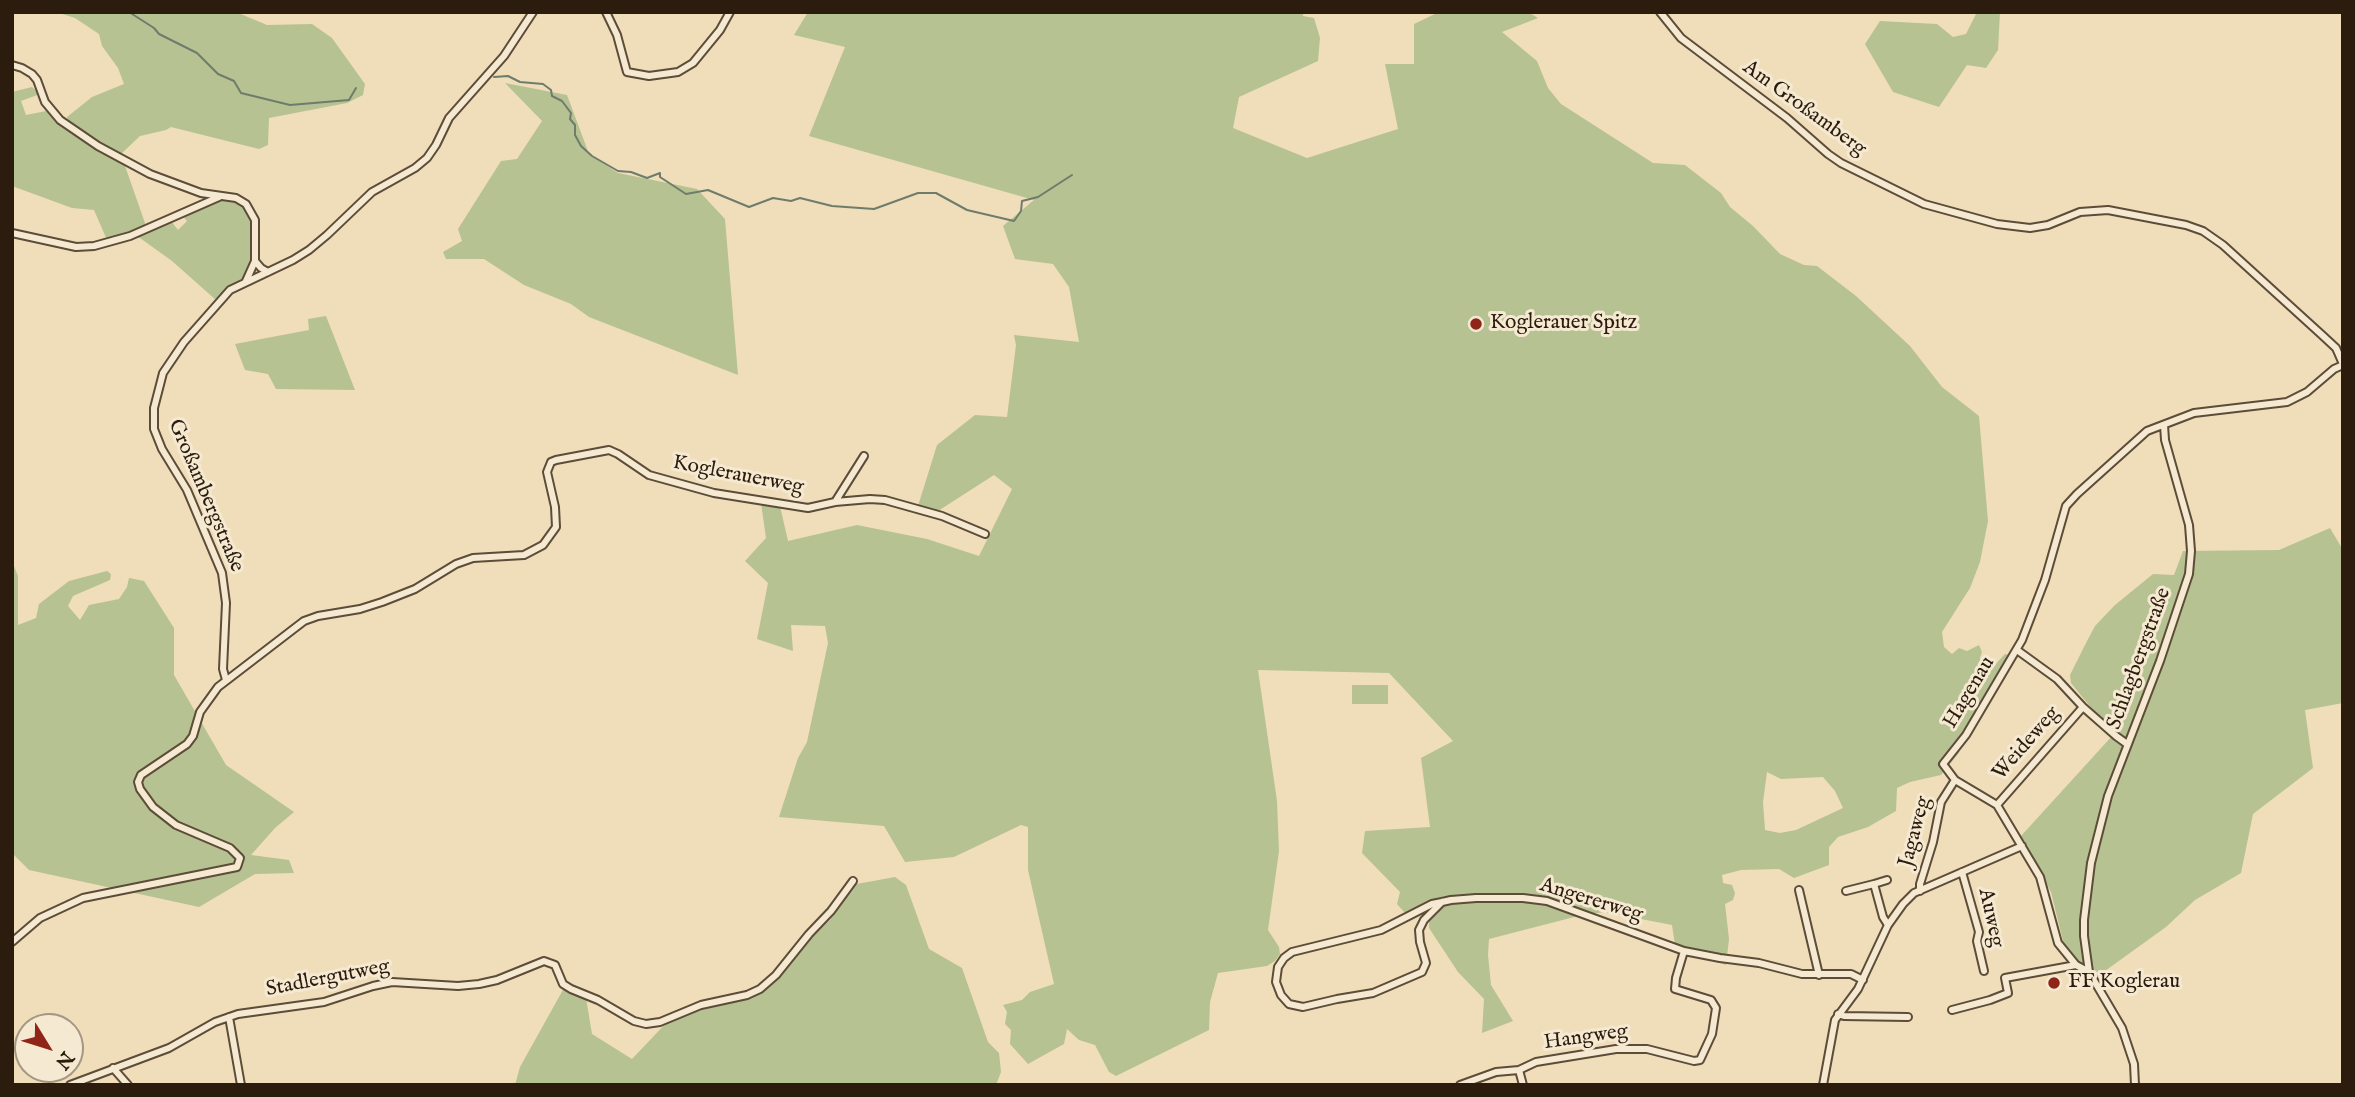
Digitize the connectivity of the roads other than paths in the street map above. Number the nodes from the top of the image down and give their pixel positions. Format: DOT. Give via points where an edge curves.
graph roads {
  1 [pos="533,12"];
  2 [pos="606,12"];
  3 [pos="730,12"];
  4 [pos="1660,12"];
  5 [pos="12,65"];
  6 [pos="221,196"];
  7 [pos="12,233"];
  8 [pos="255,261"];
  9 [pos="268,272"];
  10 [pos="246,282"];
  11 [pos="2343,364"];
  12 [pos="2164,425"];
  13 [pos="864,456"];
  14 [pos="835,502"];
  15 [pos="985,534"];
  16 [pos="2017,650"];
  17 [pos="226,680"];
  18 [pos="2083,707"];
  19 [pos="2127,744"];
  20 [pos="1955,779"];
  21 [pos="1997,805"];
  22 [pos="2022,846"];
  23 [pos="1962,872"];
  24 [pos="1887,880"];
  25 [pos="853,881"];
  26 [pos="1874,884"];
  27 [pos="1798,890"];
  28 [pos="1846,891"];
  29 [pos="1920,891"];
  30 [pos="1442,902"];
  31 [pos="1888,925"];
  32 [pos="12,942"];
  33 [pos="1684,951"];
  34 [pos="2076,965"];
  35 [pos="1984,971"];
  36 [pos="2089,972"];
  37 [pos="1819,975"];
  38 [pos="1863,980"];
  39 [pos="1952,1010"];
  40 [pos="1838,1014"];
  41 [pos="229,1017"];
  42 [pos="1908,1017"];
  43 [pos="113,1068"];
  44 [pos="1519,1070"];
  45 [pos="70,1085"];
  46 [pos="128,1085"];
  47 [pos="241,1085"];
  48 [pos="1460,1085"];
  49 [pos="1523,1085"];
  50 [pos="1823,1085"];
  51 [pos="2135,1085"];
  1 -- 9 [label="street, Großambergstraße" via="504,55 449,118 427,159 372,192 309,250"];
  2 -- 3 [label="street" via="627,72 649,76 693,64"];
  4 -- 11 [label="street, Am Großamberg" via="1681,38 1828,154 1924,204 2030,228 2080,212 2108,210 2203,232 2233,253 2336,348"];
  5 -- 6 [label="street" via="32,74 54,115 82,136 150,174"];
  6 -- 7 [label="street" via="130,236 86,247"];
  6 -- 8 [label="street" via="242,200 253,213"];
  8 -- 9 [label="street"];
  8 -- 10 [label="street"];
  9 -- 10 [label="street, Großambergstraße"];
  10 -- 17 [label="street, Großambergstraße" via="220,299 173,355 163,373 153,416 158,441 187,490 222,573"];
  11 -- 12 [label="street" via="2287,402 2194,413"];
  12 -- 16 [label="street, Hagenau" via="2147,431 2066,506 2045,580"];
  12 -- 19 [label="street, Schlagbergstraße" via="2189,525 2190,563 2160,661"];
  13 -- 14 [label="street"];
  14 -- 15 [label="street, Koglerauerweg" via="884,500"];
  14 -- 17 [label="street, Koglerauerweg" via="808,508 714,493 649,475 609,450 563,458 551,462 547,472 556,527 535,550 524,555 473,558 382,602 311,618"];
  16 -- 18 [label="street, Weideweg" via="2057,679"];
  16 -- 20 [label="street, Hagenau" via="1966,735 1943,764"];
  17 -- 32 [label="street" via="203,706 187,744 145,772 138,782 143,795 161,814 185,830 230,848 240,858 239,864 83,898 40,918"];
  18 -- 19 [label="street, Weideweg"];
  18 -- 21 [label="street, Weideweg"];
  19 -- 36 [label="street, Schlagbergstraße" via="2091,863 2084,928"];
  20 -- 21 [label="street"];
  20 -- 29 [label="street, Jagaweg" via="1941,802"];
  21 -- 22 [label="street"];
  22 -- 23 [label="street, Auweg"];
  22 -- 34 [label="street" via="2040,877 2055,937"];
  23 -- 29 [label="street, Auweg"];
  23 -- 35 [label="street, Auweg" via="1979,932"];
  24 -- 26 [label="street, Jagaweg"];
  25 -- 41 [label="street, Stadlergutweg" via="760,989 660,1022 634,1021 571,989 548,961 480,984 392,982 324,1002"];
  26 -- 28 [label="street, Jagaweg"];
  26 -- 31 [label="street, Jagaweg"];
  27 -- 37 [label="street"];
  29 -- 31 [label="street, Jagaweg"];
  30 -- 30 [label="street, Angererweg" via="1381,930 1288,954 1277,974 1280,995 1289,1004 1303,1007 1373,993 1422,972 1426,962 1419,930"];
  30 -- 33 [label="street, Angererweg" via="1476,898 1547,901"];
  31 -- 38 [label="street, Jagaweg"];
  33 -- 37 [label="street, Angererweg"];
  33 -- 44 [label="street, Hangweg" via="1675,989 1711,1000 1716,1008 1712,1034 1700,1060 1629,1048 1536,1062"];
  34 -- 36 [label="street"];
  34 -- 39 [label="street" via="2005,978 2008,993"];
  36 -- 51 [label="street, Schlagbergstraße" via="2122,1028 2134,1064"];
  37 -- 38 [label="street, Angererweg" via="1851,974"];
  38 -- 40 [label="street"];
  40 -- 42 [label="street"];
  40 -- 50 [label="street"];
  41 -- 43 [label="street, Stadlergutweg" via="169,1048"];
  41 -- 47 [label="street"];
  43 -- 45 [label="street, Stadlergutweg"];
  43 -- 46 [label="street"];
  44 -- 48 [label="street, Hangweg" via="1496,1072"];
  44 -- 49 [label="street"];
}
